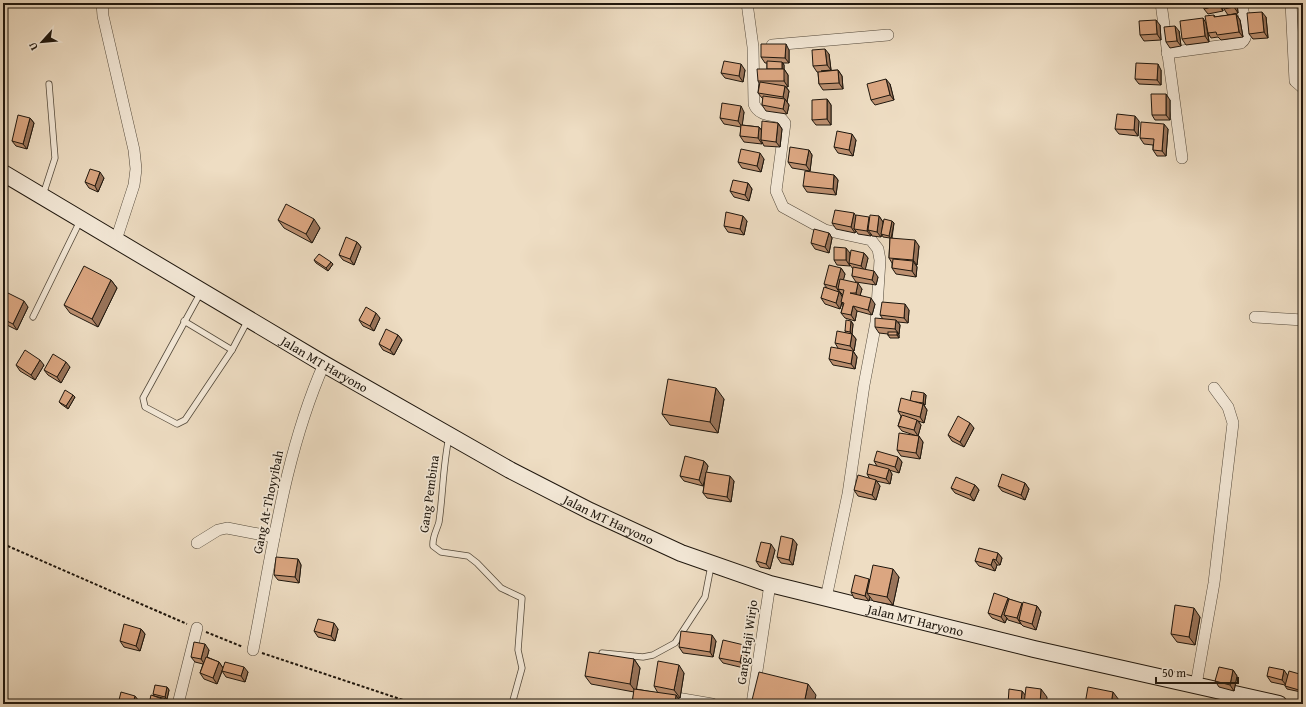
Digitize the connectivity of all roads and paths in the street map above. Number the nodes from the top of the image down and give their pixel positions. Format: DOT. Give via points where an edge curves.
graph roads {
  1 [pos="102,3"];
  2 [pos="746,3"];
  3 [pos="1161,3"];
  4 [pos="1241,3"];
  5 [pos="1291,3"];
  6 [pos="888,35"];
  7 [pos="753,47"];
  8 [pos="1167,53"];
  9 [pos="49,84"];
  10 [pos="1303,88"];
  11 [pos="1182,158"];
  12 [pos="3,173"];
  13 [pos="42,196"];
  14 [pos="81,219"];
  15 [pos="116,240"];
  16 [pos="201,291"];
  17 [pos="1255,316"];
  18 [pos="32,317"];
  19 [pos="249,320"];
  20 [pos="1302,320"];
  21 [pos="184,321"];
  22 [pos="232,350"];
  23 [pos="324,364"];
  24 [pos="1214,388"];
  25 [pos="450,434"];
  26 [pos="1299,461"];
  27 [pos="274,537"];
  28 [pos="197,543"];
  29 [pos="712,564"];
  30 [pos="770,584"];
  31 [pos="826,598"];
  32 [pos="197,628"];
  33 [pos="253,650"];
  34 [pos="602,652"];
  35 [pos="1196,685"];
  36 [pos="655,695"];
  37 [pos="1224,698"];
  38 [pos="178,704"];
  39 [pos="512,704"];
  40 [pos="712,704"];
  41 [pos="752,704"];
  42 [pos="1279,704"];
  1 -- 15 [label="street" via="136,169 134,185"];
  2 -- 7 [label="street"];
  3 -- 8 [label="street"];
  4 -- 8 [label="street" via="1246,34 1241,43"];
  5 -- 10 [label="street" via="1295,81"];
  6 -- 7 [label="street"];
  7 -- 31 [label="street" via="756,110 780,117 784,123 776,191 783,207 825,230 871,240 878,249 880,260 876,322 848,494"];
  8 -- 11 [label="street"];
  9 -- 13 [label="lane" via="55,158"];
  12 -- 13 [label="main road, Jalan MT Haryono"];
  13 -- 14 [label="main road, Jalan MT Haryono"];
  14 -- 15 [label="main road, Jalan MT Haryono"];
  14 -- 18 [label="lane"];
  15 -- 16 [label="main road, Jalan MT Haryono"];
  16 -- 19 [label="main road, Jalan MT Haryono"];
  16 -- 21 [label="lane"];
  17 -- 20 [label="street"];
  19 -- 22 [label="lane"];
  19 -- 23 [label="main road, Jalan MT Haryono"];
  20 -- 26 [label="path"];
  21 -- 22 [label="lane"];
  21 -- 22 [label="lane" via="143,398 145,407 177,424 185,420"];
  23 -- 25 [label="main road, Jalan MT Haryono"];
  23 -- 27 [label="street, Gang At-Thoyyibah" via="301,421"];
  24 -- 35 [label="street" via="1228,407 1233,423 1214,583"];
  25 -- 29 [label="main road, Jalan MT Haryono" via="590,511 681,553"];
  25 -- 39 [label="lane, Gang Pembina" via="433,546 441,552 468,556 501,588 522,598 518,650 522,668"];
  27 -- 28 [label="street" via="227,528 218,530"];
  27 -- 33 [label="street, Gang At-Thoyyibah"];
  29 -- 30 [label="main road, Jalan MT Haryono"];
  29 -- 34 [label="lane" via="705,597 675,643 644,657"];
  30 -- 31 [label="main road, Jalan MT Haryono"];
  30 -- 41 [label="street, Gang Haji Wirjo"];
  31 -- 35 [label="main road, Jalan MT Haryono"];
  32 -- 38 [label="street"];
  35 -- 37 [label="main road, Jalan MT Haryono"];
  36 -- 40 [label="street"];
  37 -- 42 [label="main road, Jalan MT Haryono"];
}
